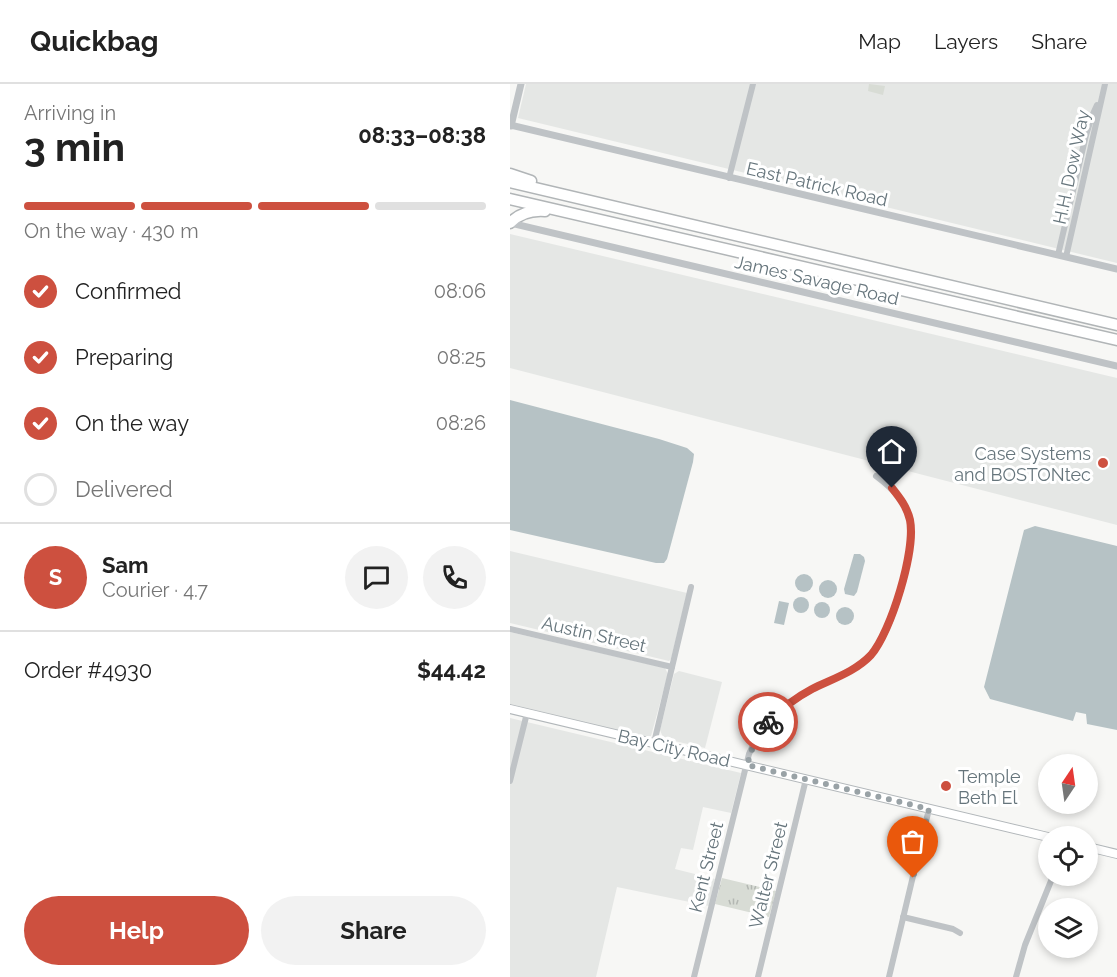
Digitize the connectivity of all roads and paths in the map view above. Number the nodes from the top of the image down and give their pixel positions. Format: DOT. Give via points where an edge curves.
graph roads {
  1 [pos="521,84"];
  2 [pos="753,84"];
  3 [pos="1103,84"];
  4 [pos="511,126"];
  5 [pos="510,174"];
  6 [pos="729,178"];
  7 [pos="510,182"];
  8 [pos="510,199"];
  9 [pos="644,214"];
  10 [pos="580,215"];
  11 [pos="510,223"];
  12 [pos="1058,255"];
  13 [pos="1066,257"];
  14 [pos="1117,269"];
  15 [pos="1117,325"];
  16 [pos="1117,340"];
  17 [pos="1117,366"];
  18 [pos="876,476"];
  19 [pos="691,587"];
  20 [pos="510,629"];
  21 [pos="672,667"];
  22 [pos="510,709"];
  23 [pos="527,713"];
  24 [pos="654,743"];
  25 [pos="747,765"];
  26 [pos="806,779"];
  27 [pos="510,781"];
  28 [pos="929,809"];
  29 [pos="1038,835"];
  30 [pos="1098,849"];
  31 [pos="1117,854"];
  32 [pos="1049,886"];
  33 [pos="903,917"];
  34 [pos="960,933"];
  35 [pos="694,977"];
  36 [pos="758,977"];
  37 [pos="889,977"];
  38 [pos="1016,977"];
  1 -- 4 [label="street"];
  2 -- 6 [label="street"];
  3 -- 12 [label="street, H.H. Dow Way" via="1086,135"];
  3 -- 13 [label="street, H.H. Dow Way"];
  4 -- 6 [label="street, East Patrick Road"];
  5 -- 9 [label="highway"];
  6 -- 12 [label="street, East Patrick Road"];
  7 -- 9 [label="highway"];
  8 -- 10 [label="highway"];
  9 -- 15 [label="highway"];
  10 -- 11 [label="highway" via="534,210 516,216"];
  10 -- 16 [label="highway"];
  11 -- 17 [label="street, James Savage Road"];
  12 -- 13 [label="street, East Patrick Road"];
  13 -- 14 [label="street, East Patrick Road"];
  18 -- 25 [label="street, Kent Street" via="904,503 911,535 898,597 885,634 871,655 852,671 791,701 773,717 755,740"];
  19 -- 21 [label="street"];
  20 -- 21 [label="street, Austin Street"];
  21 -- 24 [label="street"];
  22 -- 23 [label="main road, Bay City Road"];
  23 -- 24 [label="main road, Bay City Road"];
  23 -- 27 [label="street"];
  24 -- 25 [label="main road, Bay City Road"];
  25 -- 26 [label="main road, Bay City Road"];
  25 -- 35 [label="street, Kent Street"];
  26 -- 28 [label="main road, Bay City Road"];
  26 -- 36 [label="street, Walter Street"];
  28 -- 29 [label="main road, Bay City Road"];
  28 -- 33 [label="street"];
  30 -- 31 [label="main road"];
  32 -- 38 [label="street"];
  33 -- 34 [label="street"];
  33 -- 37 [label="street"];
}
